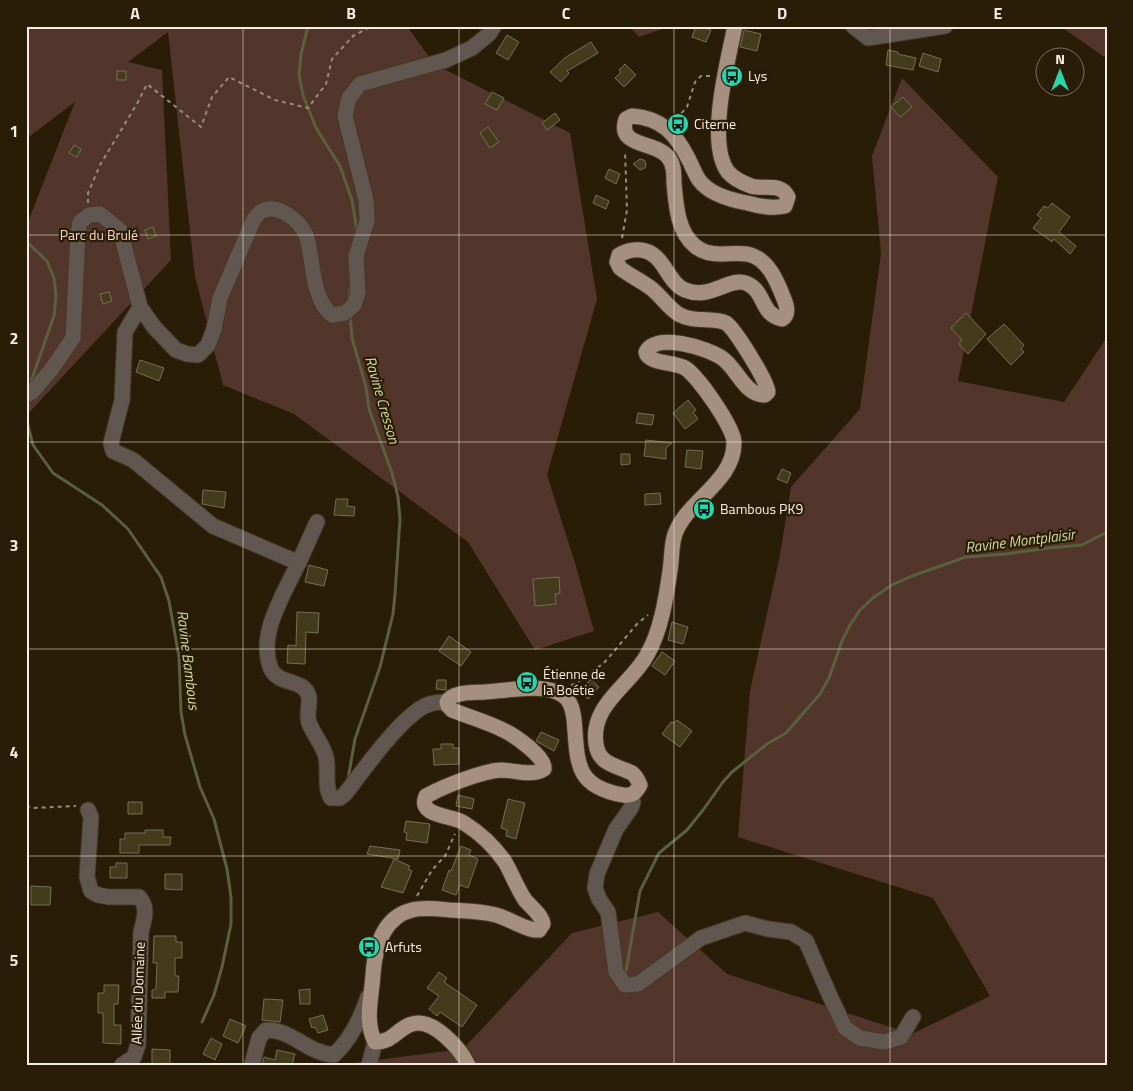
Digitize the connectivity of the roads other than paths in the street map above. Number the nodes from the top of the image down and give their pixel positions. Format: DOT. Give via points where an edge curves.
graph roads {
  1 [pos="494,26"];
  2 [pos="735,26"];
  3 [pos="853,26"];
  4 [pos="945,26"];
  5 [pos="140,307"];
  6 [pos="26,395"];
  7 [pos="317,522"];
  8 [pos="299,563"];
  9 [pos="447,702"];
  10 [pos="631,795"];
  11 [pos="82,808"];
  12 [pos="373,985"];
  13 [pos="914,1016"];
  14 [pos="375,1042"];
  15 [pos="122,1065"];
  16 [pos="252,1065"];
  17 [pos="369,1065"];
  18 [pos="468,1065"];
  1 -- 5 [label="street" via="472,48 446,60 360,84 349,98 345,116 366,200 367,221 356,256 358,293 354,305 345,313 332,315 324,309 305,234 295,221 279,210 268,209 260,211 254,219 220,298 208,345 198,355 176,350"];
  2 -- 10 [label="main road" via="719,108 721,157 728,172 739,181 786,192 785,206 766,207 715,193 700,181 683,148 668,128 657,121 632,116 624,124 632,141 658,149 669,157 682,227 694,245 704,252 747,254 764,263 776,279 787,313 782,318 773,316 766,310 759,292 750,284 737,282 709,292 693,292 679,286 662,262 650,252 633,250 619,255 617,262 620,268 653,290 676,313 690,319 727,324 768,386 765,395 755,393 722,358 685,343 670,342 647,348 646,354 650,359 685,368 697,378 735,441 724,472 684,518 675,534 658,631 646,658 609,700 597,724 596,741 600,755 607,763 637,777 640,785"];
  3 -- 4 [label="street" via="868,38"];
  5 -- 6 [label="street" via="120,230 100,214 89,215 80,222 79,228 72,338 52,370"];
  5 -- 8 [label="street" via="125,332 122,400 111,442 113,450 133,460 213,526"];
  7 -- 8 [label="street"];
  8 -- 9 [label="street" via="278,604 269,633 269,658 277,677 306,690 309,722 325,754 331,798 336,800 345,794 390,737 416,712 426,705"];
  9 -- 10 [label="main road" via="451,696 466,693 538,688 563,695 573,713 578,760 585,779 609,792"];
  9 -- 12 [label="main road" via="452,710 505,730 539,756 544,766 538,772 500,770 482,774 437,790 426,796 424,804 432,813 460,820 490,844 542,920 542,927 532,930 510,919 481,912 411,910 388,924 378,942"];
  10 -- 13 [label="street" via="632,808 616,829 597,874 595,888 608,912 616,972 625,985 638,984 701,938 745,923 791,932 806,941 845,1028 860,1038 884,1042 901,1037"];
  11 -- 15 [label="street, Allée du Domaine" via="91,817 88,885 98,895 139,897 144,906 138,1045 134,1056"];
  12 -- 14 [label="main road" via="369,1017"];
  12 -- 16 [label="street" via="363,1013 334,1055 318,1052 283,1032 266,1030 259,1038"];
  14 -- 17 [label="street"];
  14 -- 18 [label="main road" via="385,1042 411,1024 420,1022 445,1036"];
}
